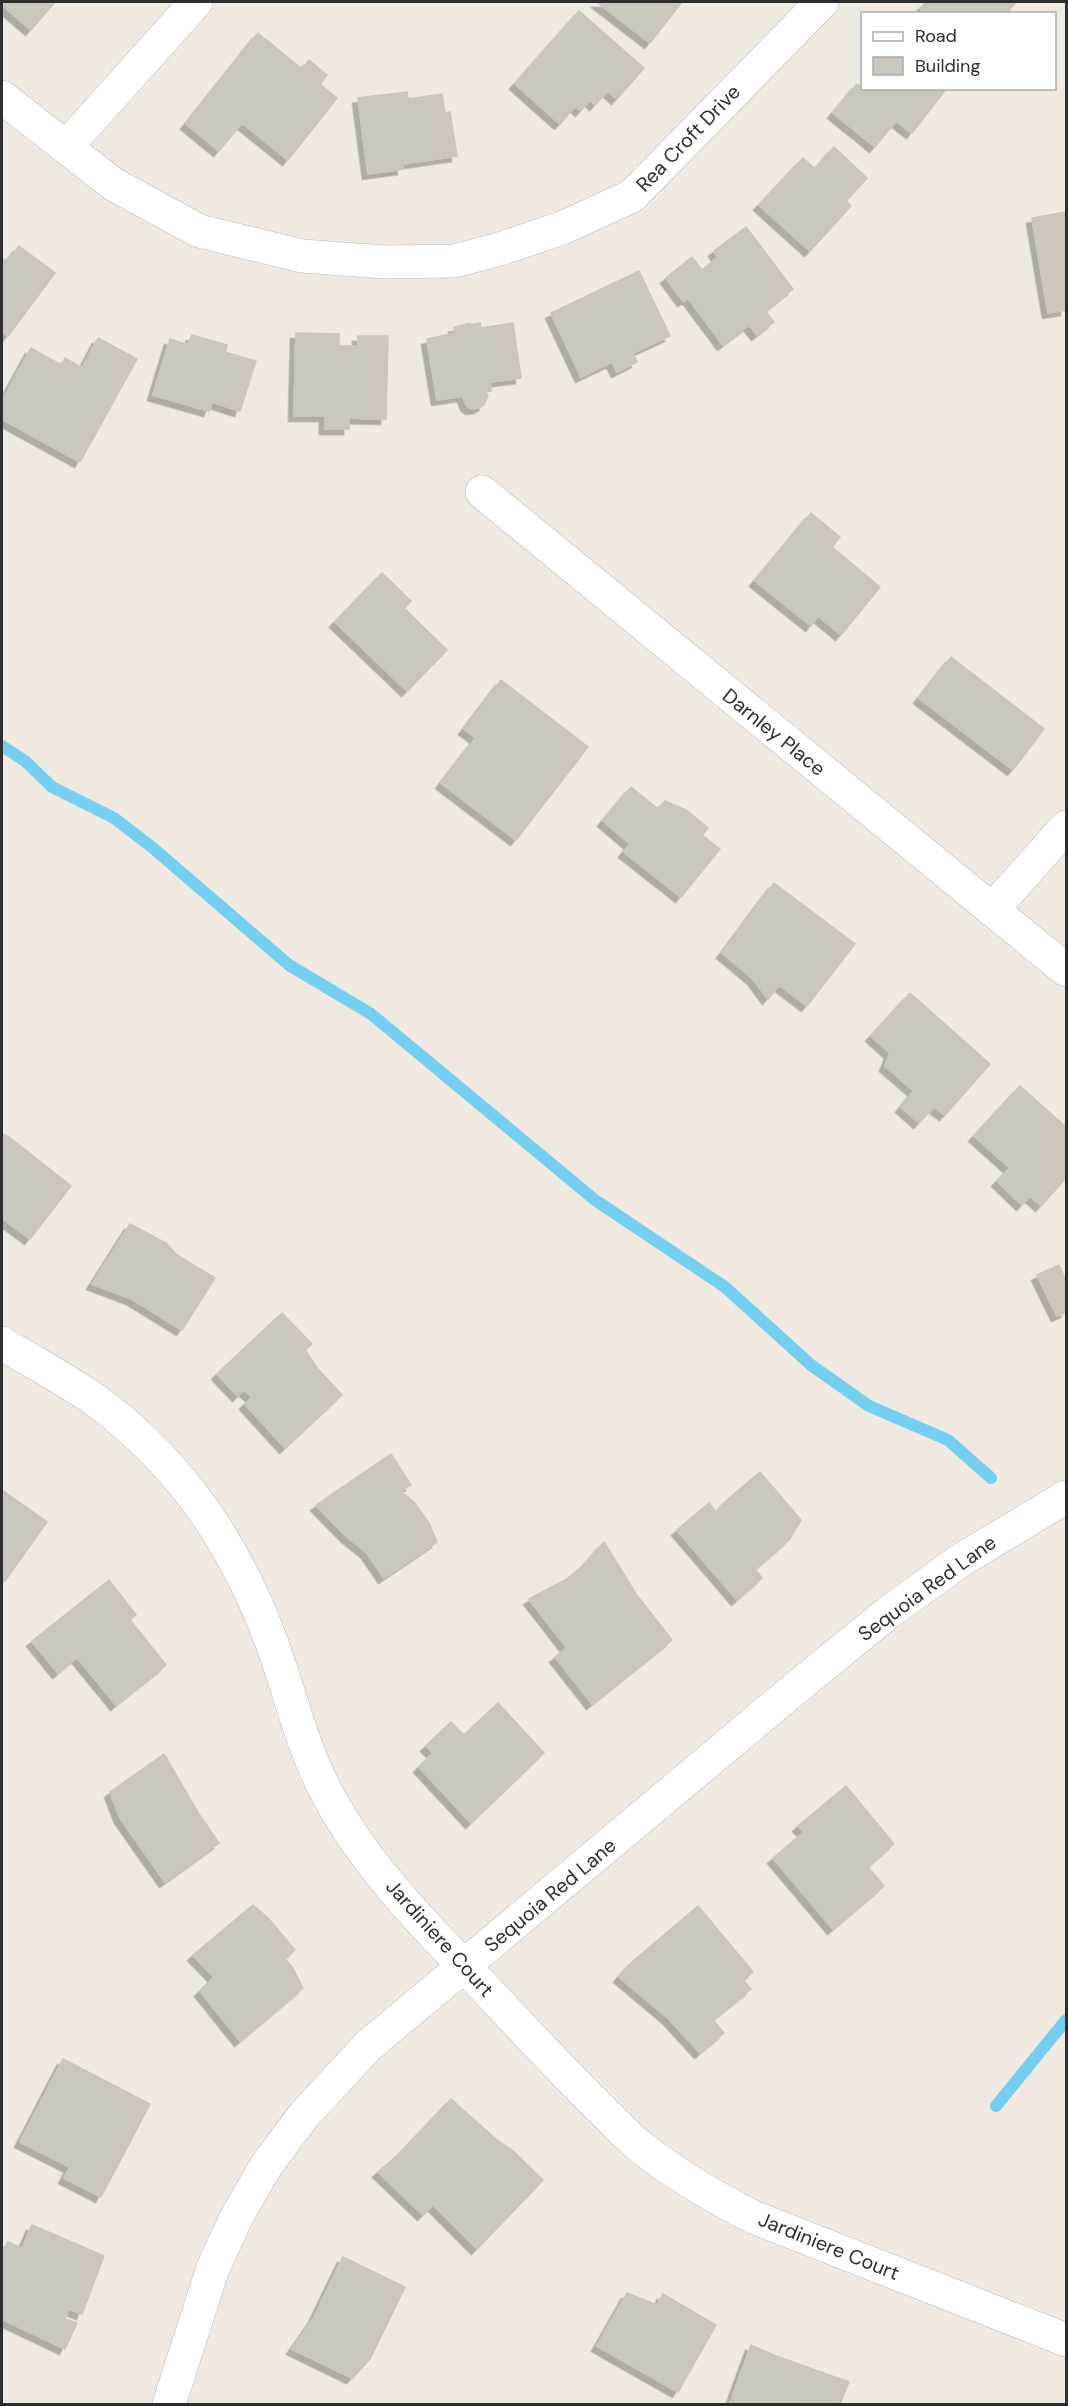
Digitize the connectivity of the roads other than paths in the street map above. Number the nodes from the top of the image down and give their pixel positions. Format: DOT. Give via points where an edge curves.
graph roads {
  1 [pos="196,2"];
  2 [pos="822,2"];
  3 [pos="2,97"];
  4 [pos="67,146"];
  5 [pos="482,492"];
  6 [pos="1066,827"];
  7 [pos="992,910"];
  8 [pos="1066,970"];
  9 [pos="2,1343"];
  10 [pos="1066,1497"];
  11 [pos="465,1967"];
  12 [pos="1066,2340"];
  13 [pos="169,2404"];
  1 -- 4 [label="street"];
  2 -- 4 [label="street, Rea Croft Drive" via="632,195 562,228 454,261 384,262 302,256 199,231 113,184"];
  3 -- 4 [label="street, Rea Croft Drive"];
  5 -- 7 [label="street, Darnley Place"];
  6 -- 7 [label="street"];
  7 -- 8 [label="street, Darnley Place"];
  9 -- 11 [label="street, Jardiniere Court" via="106,1407 160,1455 206,1511 255,1600 306,1749 328,1797 357,1844"];
  10 -- 11 [label="street, Sequoia Red Lane" via="962,1560 889,1612"];
  11 -- 12 [label="street, Jardiniere Court" via="641,2148 705,2192 753,2217"];
  11 -- 13 [label="street, Sequoia Red Lane" via="368,2046 304,2115 266,2166 213,2268"];
}
